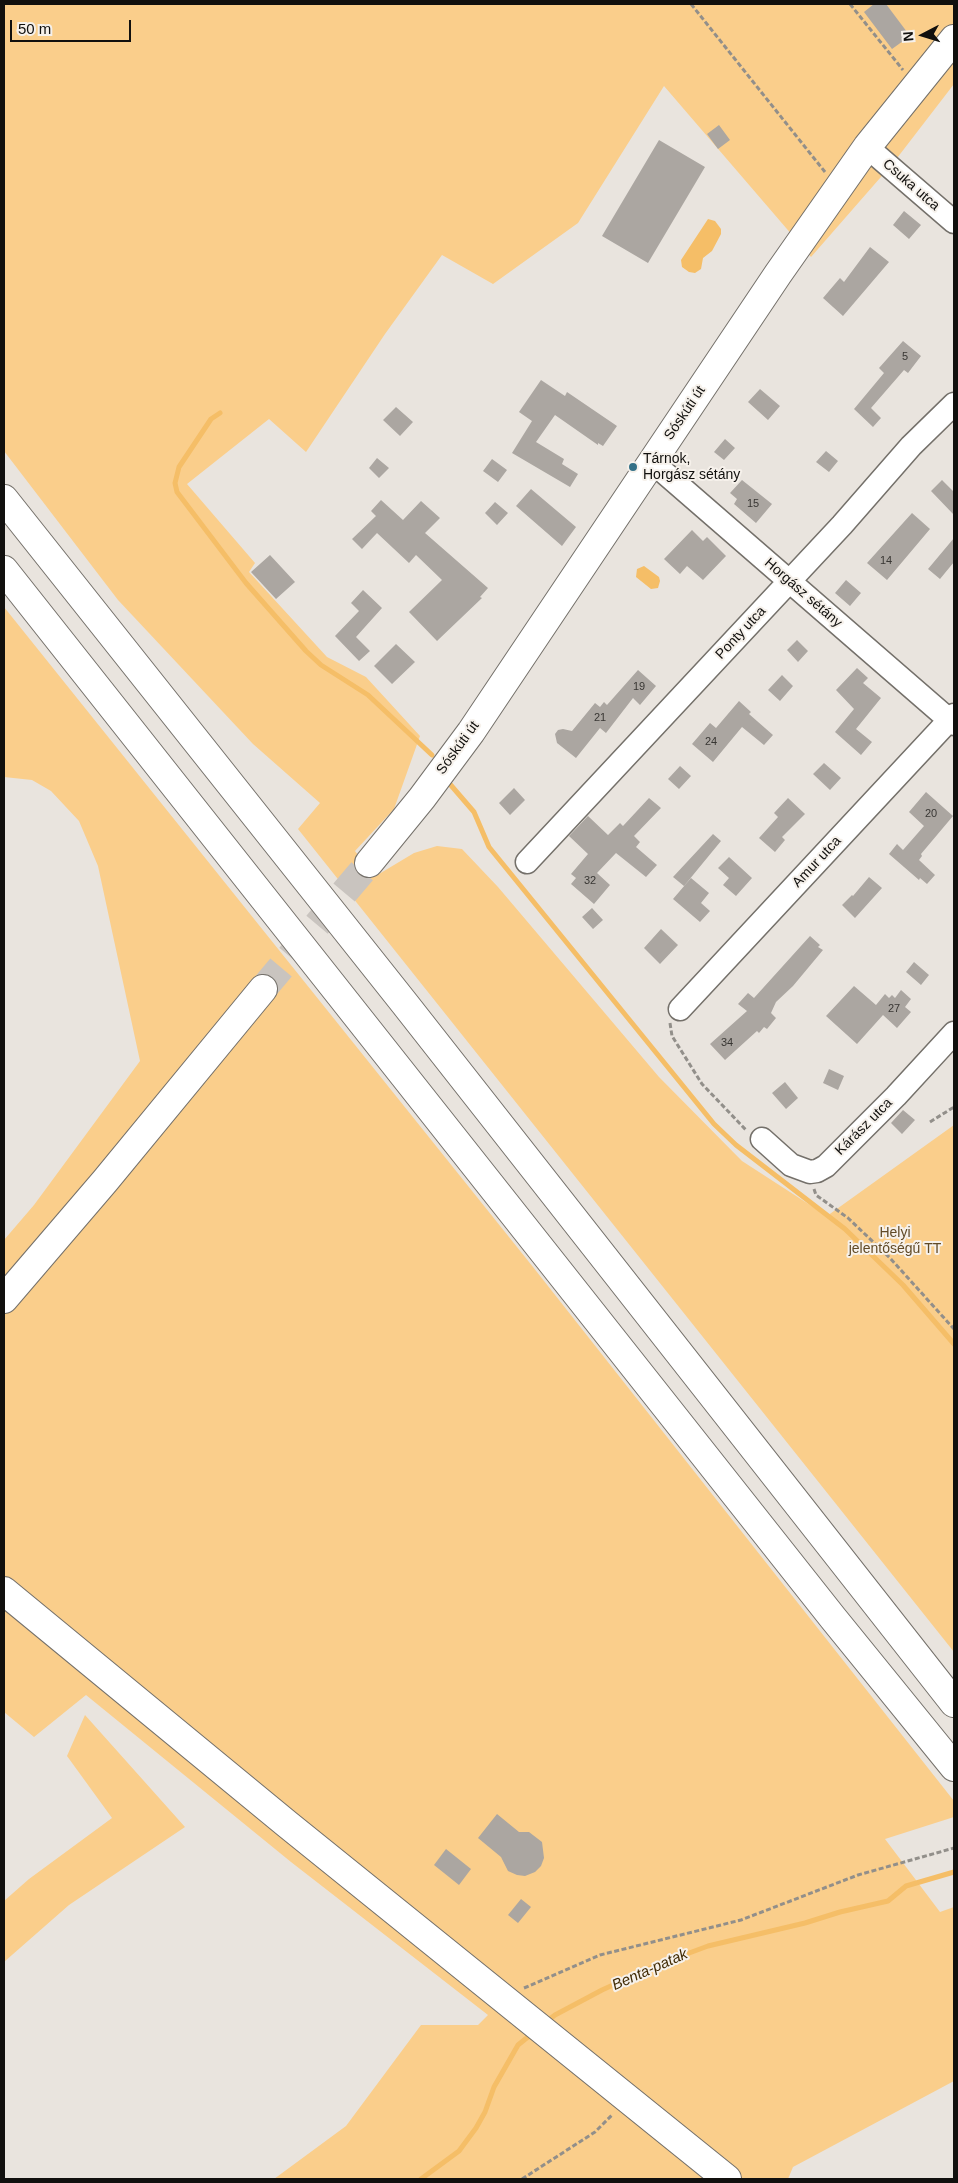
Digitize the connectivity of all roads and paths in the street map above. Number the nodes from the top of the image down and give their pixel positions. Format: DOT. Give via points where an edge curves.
graph roads {
  1 [pos="691,4"];
  2 [pos="850,4"];
  3 [pos="954,39"];
  4 [pos="918,85"];
  5 [pos="867,147"];
  6 [pos="843,181"];
  7 [pos="954,222"];
  8 [pos="954,404"];
  9 [pos="652,462"];
  10 [pos="4,499"];
  11 [pos="4,570"];
  12 [pos="789,582"];
  13 [pos="953,720"];
  14 [pos="527,862"];
  15 [pos="369,863"];
  16 [pos="263,988"];
  17 [pos="680,1010"];
  18 [pos="954,1033"];
  19 [pos="954,1108"];
  20 [pos="930,1122"];
  21 [pos="762,1140"];
  22 [pos="810,1172"];
  23 [pos="4,1299"];
  24 [pos="954,1329"];
  25 [pos="4,1591"];
  26 [pos="954,1703"];
  27 [pos="954,1767"];
  28 [pos="954,1848"];
  29 [pos="507,2002"];
  30 [pos="628,2099"];
  31 [pos="522,2179"];
  32 [pos="727,2179"];
  1 -- 6 [label="path" via="827,174"];
  2 -- 4 [label="path" via="894,61"];
  3 -- 4 [label="main road, Sóskúti út"];
  4 -- 5 [label="main road, Sóskúti út"];
  5 -- 6 [label="main road, Sóskúti út"];
  5 -- 7 [label="street, Csuka utca"];
  6 -- 9 [label="main road, Sóskúti út"];
  8 -- 12 [label="street, Ponty utca" via="911,446"];
  9 -- 12 [label="street, Horgász sétány"];
  9 -- 15 [label="main road, Sóskúti út" via="471,732"];
  10 -- 26 [label="main road"];
  11 -- 27 [label="main road"];
  12 -- 13 [label="street, Horgász sétány"];
  12 -- 14 [label="street, Ponty utca"];
  13 -- 17 [label="street, Amur utca"];
  16 -- 23 [label="main road"];
  17 -- 21 [label="path" via="669,1024 672,1036 702,1084 742,1127"];
  18 -- 22 [label="street, Kárász utca" via="826,1166"];
  19 -- 20 [label="path"];
  21 -- 22 [label="street" via="792,1165"];
  22 -- 24 [label="path" via="816,1195 848,1218 890,1258"];
  25 -- 29 [label="main road"];
  28 -- 29 [label="path" via="858,1875 741,1920 600,1954 533,1983"];
  29 -- 30 [label="main road"];
  30 -- 31 [label="path" via="595,2132"];
  30 -- 32 [label="main road"];
}
